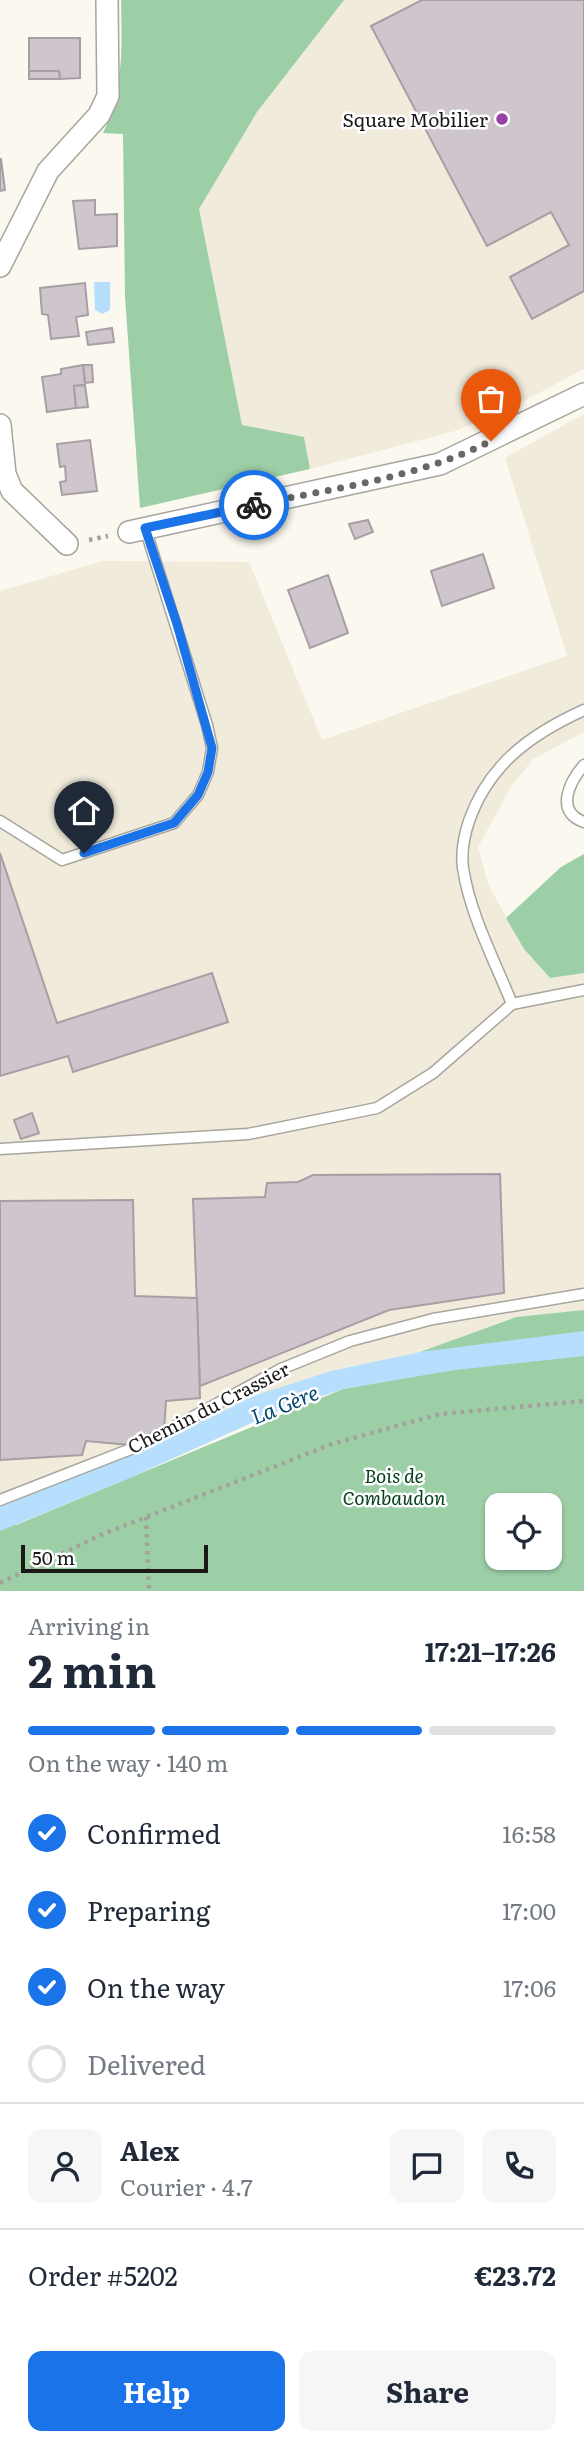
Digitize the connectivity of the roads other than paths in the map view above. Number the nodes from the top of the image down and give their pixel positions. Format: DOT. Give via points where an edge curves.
graph roads {
  1 [pos="107,0"];
  2 [pos="0,266"];
  3 [pos="584,394"];
  4 [pos="0,425"];
  5 [pos="3,474"];
  6 [pos="137,530"];
  7 [pos="68,544"];
  8 [pos="584,709"];
  9 [pos="584,765"];
  10 [pos="0,821"];
  11 [pos="584,822"];
  12 [pos="584,990"];
  13 [pos="512,1004"];
  14 [pos="0,1149"];
  15 [pos="584,1294"];
  16 [pos="0,1500"];
  1 -- 2 [label="street" via="108,96 99,115 48,171"];
  3 -- 6 [label="street" via="440,464"];
  4 -- 5 [label="street"];
  5 -- 7 [label="street" via="12,491"];
  6 -- 10 [label="lane" via="177,624 212,748 198,795 174,823 62,860"];
  8 -- 13 [label="lane" via="517,748 491,775 464,837 462,865 468,895"];
  9 -- 11 [label="lane" via="566,794 576,820"];
  12 -- 13 [label="lane"];
  13 -- 14 [label="lane" via="433,1073 377,1108 248,1134"];
  15 -- 16 [label="lane, Chemin du Crassier" via="433,1319 350,1341 281,1369 141,1445"];
}
